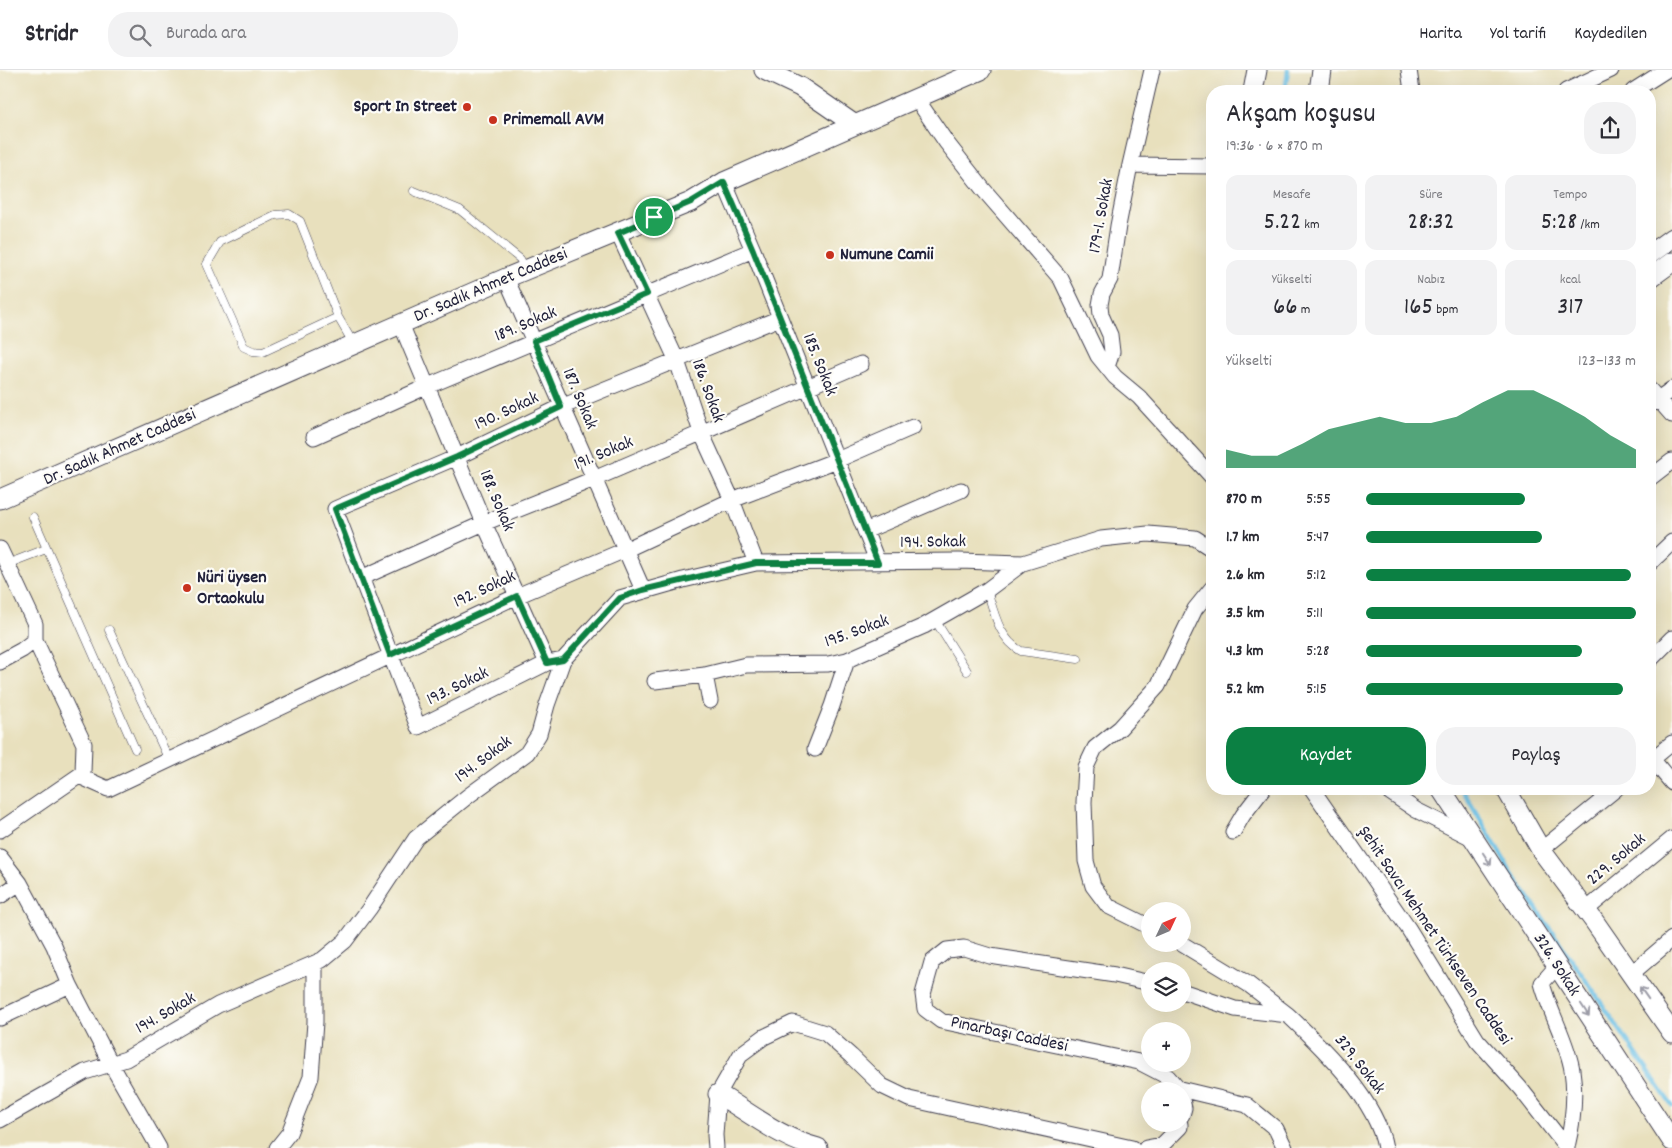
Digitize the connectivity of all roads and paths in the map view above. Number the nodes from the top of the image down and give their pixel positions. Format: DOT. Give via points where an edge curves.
graph roads {
  1 [pos="1152,70"];
  2 [pos="1257,70"];
  3 [pos="1322,70"];
  4 [pos="1409,70"];
  5 [pos="1611,70"];
  6 [pos="1666,70"];
  7 [pos="768,71"];
  8 [pos="973,72"];
  9 [pos="1254,85"];
  10 [pos="1319,85"];
  11 [pos="1411,85"];
  12 [pos="1579,85"];
  13 [pos="1642,85"];
  14 [pos="916,98"];
  15 [pos="855,125"];
  16 [pos="1130,164"];
  17 [pos="1206,166"];
  18 [pos="724,182"];
  19 [pos="414,191"];
  20 [pos="618,233"];
  21 [pos="1672,238"];
  22 [pos="753,250"];
  23 [pos="1656,250"];
  24 [pos="1672,262"];
  25 [pos="526,270"];
  26 [pos="1656,274"];
  27 [pos="506,278"];
  28 [pos="647,294"];
  29 [pos="338,317"];
  30 [pos="780,318"];
  31 [pos="401,324"];
  32 [pos="534,341"];
  33 [pos="354,345"];
  34 [pos="677,361"];
  35 [pos="861,364"];
  36 [pos="1107,367"];
  37 [pos="428,386"];
  38 [pos="807,386"];
  39 [pos="1672,389"];
  40 [pos="1656,397"];
  41 [pos="1656,401"];
  42 [pos="561,407"];
  43 [pos="1672,415"];
  44 [pos="914,427"];
  45 [pos="702,432"];
  46 [pos="314,437"];
  47 [pos="457,457"];
  48 [pos="837,460"];
  49 [pos="1672,461"];
  50 [pos="1206,471"];
  51 [pos="1656,473"];
  52 [pos="594,479"];
  53 [pos="961,490"];
  54 [pos="0,499"];
  55 [pos="732,500"];
  56 [pos="335,509"];
  57 [pos="33,516"];
  58 [pos="484,523"];
  59 [pos="865,530"];
  60 [pos="1672,542"];
  61 [pos="1206,546"];
  62 [pos="0,549"];
  63 [pos="46,549"];
  64 [pos="625,550"];
  65 [pos="1656,557"];
  66 [pos="756,563"];
  67 [pos="878,563"];
  68 [pos="1023,563"];
  69 [pos="7,564"];
  70 [pos="361,578"];
  71 [pos="643,590"];
  72 [pos="987,590"];
  73 [pos="1206,595"];
  74 [pos="517,596"];
  75 [pos="935,620"];
  76 [pos="109,630"];
  77 [pos="1672,638"];
  78 [pos="35,640"];
  79 [pos="1656,654"];
  80 [pos="390,655"];
  81 [pos="1078,659"];
  82 [pos="563,660"];
  83 [pos="847,660"];
  84 [pos="0,662"];
  85 [pos="547,663"];
  86 [pos="967,671"];
  87 [pos="705,675"];
  88 [pos="655,681"];
  89 [pos="710,701"];
  90 [pos="1672,742"];
  91 [pos="815,748"];
  92 [pos="135,749"];
  93 [pos="1656,756"];
  94 [pos="169,760"];
  95 [pos="1656,765"];
  96 [pos="79,776"];
  97 [pos="1672,783"];
  98 [pos="1258,795"];
  99 [pos="1316,795"];
  100 [pos="1394,795"];
  101 [pos="1445,795"];
  102 [pos="1513,795"];
  103 [pos="1609,795"];
  104 [pos="0,830"];
  105 [pos="1233,832"];
  106 [pos="1474,839"];
  107 [pos="1672,839"];
  108 [pos="1541,850"];
  109 [pos="0,857"];
  110 [pos="20,883"];
  111 [pos="0,896"];
  112 [pos="1586,910"];
  113 [pos="1141,922"];
  114 [pos="1672,938"];
  115 [pos="1191,949"];
  116 [pos="315,963"];
  117 [pos="1557,966"];
  118 [pos="1631,974"];
  119 [pos="1141,982"];
  120 [pos="70,985"];
  121 [pos="1191,994"];
  122 [pos="1288,1015"];
  123 [pos="0,1018"];
  124 [pos="1672,1034"];
  125 [pos="111,1064"];
  126 [pos="1172,1082"];
  127 [pos="718,1094"];
  128 [pos="1191,1095"];
  129 [pos="0,1120"];
  130 [pos="1176,1132"];
  131 [pos="1672,1141"];
  132 [pos="1164,1146"];
  133 [pos="159,1148"];
  134 [pos="277,1148"];
  135 [pos="716,1148"];
  136 [pos="818,1148"];
  137 [pos="1132,1148"];
  138 [pos="1146,1148"];
  139 [pos="1284,1148"];
  140 [pos="1385,1148"];
  141 [pos="1567,1148"];
  1 -- 16 [label="street, 179-1. Sokak"];
  2 -- 9 [label="street"];
  3 -- 10 [label="street"];
  4 -- 11 [label="street"];
  5 -- 12 [label="street"];
  6 -- 13 [label="street"];
  7 -- 15 [label="street"];
  8 -- 14 [label="street, Dr. Sadık Ahmet Caddesi"];
  14 -- 15 [label="street, Dr. Sadık Ahmet Caddesi"];
  14 -- 36 [label="street" via="946,142 1061,279 1098,356"];
  15 -- 18 [label="street, Dr. Sadık Ahmet Caddesi"];
  16 -- 17 [label="street"];
  16 -- 36 [label="street, 179-1. Sokak" via="1110,279 1100,305 1112,352"];
  18 -- 20 [label="street, Dr. Sadık Ahmet Caddesi" via="691,202"];
  18 -- 22 [label="street, 185. Sokak"];
  19 -- 25 [label="lane" via="460,210 520,259"];
  20 -- 25 [label="street, Dr. Sadık Ahmet Caddesi"];
  20 -- 28 [label="street, 186. Sokak"];
  21 -- 23 [label="street"];
  22 -- 28 [label="street, 189. Sokak"];
  22 -- 30 [label="street, 185. Sokak"];
  24 -- 26 [label="street"];
  25 -- 27 [label="street, Dr. Sadık Ahmet Caddesi"];
  27 -- 31 [label="street, Dr. Sadık Ahmet Caddesi"];
  27 -- 32 [label="street, 187. Sokak"];
  28 -- 32 [label="street, 189. Sokak"];
  28 -- 34 [label="street, 186. Sokak"];
  29 -- 29 [label="lane" via="300,221 289,214 275,216 220,242 207,264 244,347 253,352 263,352"];
  29 -- 33 [label="lane"];
  30 -- 34 [label="street, 190. Sokak"];
  30 -- 38 [label="street, 185. Sokak"];
  31 -- 33 [label="street, Dr. Sadık Ahmet Caddesi"];
  31 -- 37 [label="street, 188. Sokak"];
  32 -- 37 [label="street, 189. Sokak"];
  32 -- 42 [label="street, 187. Sokak"];
  33 -- 54 [label="street, Dr. Sadık Ahmet Caddesi"];
  34 -- 42 [label="street, 190. Sokak"];
  34 -- 45 [label="street, 186. Sokak"];
  35 -- 38 [label="street, 191. Sokak"];
  36 -- 50 [label="street"];
  37 -- 46 [label="street, 189. Sokak"];
  37 -- 47 [label="street, 188. Sokak"];
  38 -- 45 [label="street, 191. Sokak"];
  38 -- 48 [label="street, 185. Sokak"];
  39 -- 40 [label="street"];
  41 -- 43 [label="street"];
  42 -- 47 [label="street, 190. Sokak"];
  42 -- 52 [label="street, 187. Sokak"];
  44 -- 48 [label="street, 192. Sokak"];
  45 -- 52 [label="street, 191. Sokak"];
  45 -- 55 [label="street, 186. Sokak"];
  47 -- 56 [label="street, 190. Sokak"];
  47 -- 58 [label="street, 188. Sokak"];
  48 -- 55 [label="street, 192. Sokak"];
  48 -- 59 [label="street, 185. Sokak"];
  49 -- 51 [label="street"];
  52 -- 58 [label="street, 191. Sokak"];
  52 -- 64 [label="street, 187. Sokak"];
  53 -- 59 [label="street"];
  55 -- 64 [label="street, 192. Sokak"];
  55 -- 66 [label="street, 186. Sokak"];
  56 -- 70 [label="street, 193. Sokak"];
  57 -- 63 [label="lane"];
  58 -- 70 [label="street, 191. Sokak"];
  58 -- 74 [label="street, 188. Sokak"];
  59 -- 67 [label="street, 185. Sokak"];
  60 -- 65 [label="street"];
  61 -- 68 [label="street, 194. Sokak" via="1195,538 1148,534 1101,539"];
  62 -- 69 [label="street"];
  63 -- 69 [label="lane"];
  63 -- 92 [label="lane"];
  64 -- 71 [label="street, 187. Sokak"];
  64 -- 74 [label="street, 192. Sokak"];
  66 -- 67 [label="street, 194. Sokak"];
  66 -- 71 [label="street, 194. Sokak"];
  67 -- 68 [label="street, 194. Sokak"];
  68 -- 72 [label="street, 195. Sokak"];
  69 -- 78 [label="street" via="35,624"];
  70 -- 80 [label="street, 193. Sokak"];
  71 -- 82 [label="street, 194. Sokak" via="620,598"];
  72 -- 75 [label="street, 195. Sokak"];
  72 -- 81 [label="lane" via="1002,632 1016,648"];
  73 -- 113 [label="street" via="1195,609 1158,686 1120,728 1095,748 1086,767 1086,862 1093,886 1108,906"];
  74 -- 80 [label="street, 192. Sokak"];
  74 -- 85 [label="street, 188. Sokak"];
  75 -- 83 [label="street, 195. Sokak"];
  75 -- 86 [label="lane"];
  76 -- 94 [label="lane"];
  77 -- 79 [label="street"];
  78 -- 84 [label="street"];
  78 -- 96 [label="street" via="84,744 83,773"];
  80 -- 85 [label="street, 193. Sokak" via="418,727"];
  80 -- 94 [label="street, 192. Sokak"];
  82 -- 85 [label="street, 193. Sokak"];
  82 -- 116 [label="street, 194. Sokak" via="539,734 527,753 416,838 345,941"];
  83 -- 87 [label="street, 195. Sokak" via="828,664 746,665"];
  83 -- 91 [label="street"];
  87 -- 88 [label="street, 195. Sokak"];
  87 -- 89 [label="street"];
  90 -- 93 [label="street"];
  94 -- 96 [label="street, 192. Sokak" via="108,789"];
  95 -- 97 [label="street"];
  96 -- 104 [label="street"];
  98 -- 105 [label="street"];
  99 -- 141 [label="street, Şehit Savcı Mehmet Türkseven Caddesi" via="1408,928 1478,1040"];
  100 -- 106 [label="street"];
  101 -- 106 [label="street, 326. Sokak"];
  102 -- 108 [label="street"];
  103 -- 108 [label="street"];
  106 -- 117 [label="street, 326. Sokak, one-way"];
  107 -- 112 [label="street, 229. Sokak"];
  108 -- 112 [label="street"];
  109 -- 110 [label="street"];
  110 -- 111 [label="street"];
  110 -- 120 [label="street" via="54,946"];
  112 -- 118 [label="street"];
  114 -- 118 [label="street"];
  115 -- 122 [label="street" via="1248,984"];
  116 -- 125 [label="street, 194. Sokak" via="218,1006 126,1059"];
  116 -- 134 [label="street" via="311,1077 289,1133"];
  117 -- 131 [label="street, 326. Sokak, one-way"];
  117 -- 141 [label="street" via="1542,983 1572,1070 1573,1123"];
  124 -- 118 [label="street, one-way"];
  119 -- 126 [label="street, Pınarbaşı Caddesi" via="990,956 964,948 947,950 932,962 923,994 925,1009 941,1021 1139,1062"];
  120 -- 123 [label="street"];
  120 -- 125 [label="street"];
  121 -- 122 [label="street" via="1235,1009"];
  122 -- 140 [label="street, 329. Sokak" via="1326,1052 1367,1102"];
  125 -- 129 [label="street, 194. Sokak" via="85,1072"];
  125 -- 133 [label="street"];
  127 -- 135 [label="street"];
  127 -- 136 [label="street" via="796,1141"];
  127 -- 137 [label="street" via="741,1054 764,1037 793,1024 824,1033 882,1086 909,1099"];
  128 -- 139 [label="street" via="1247,1105 1276,1129"];
  130 -- 132 [label="street"];
  132 -- 138 [label="street"];
}
